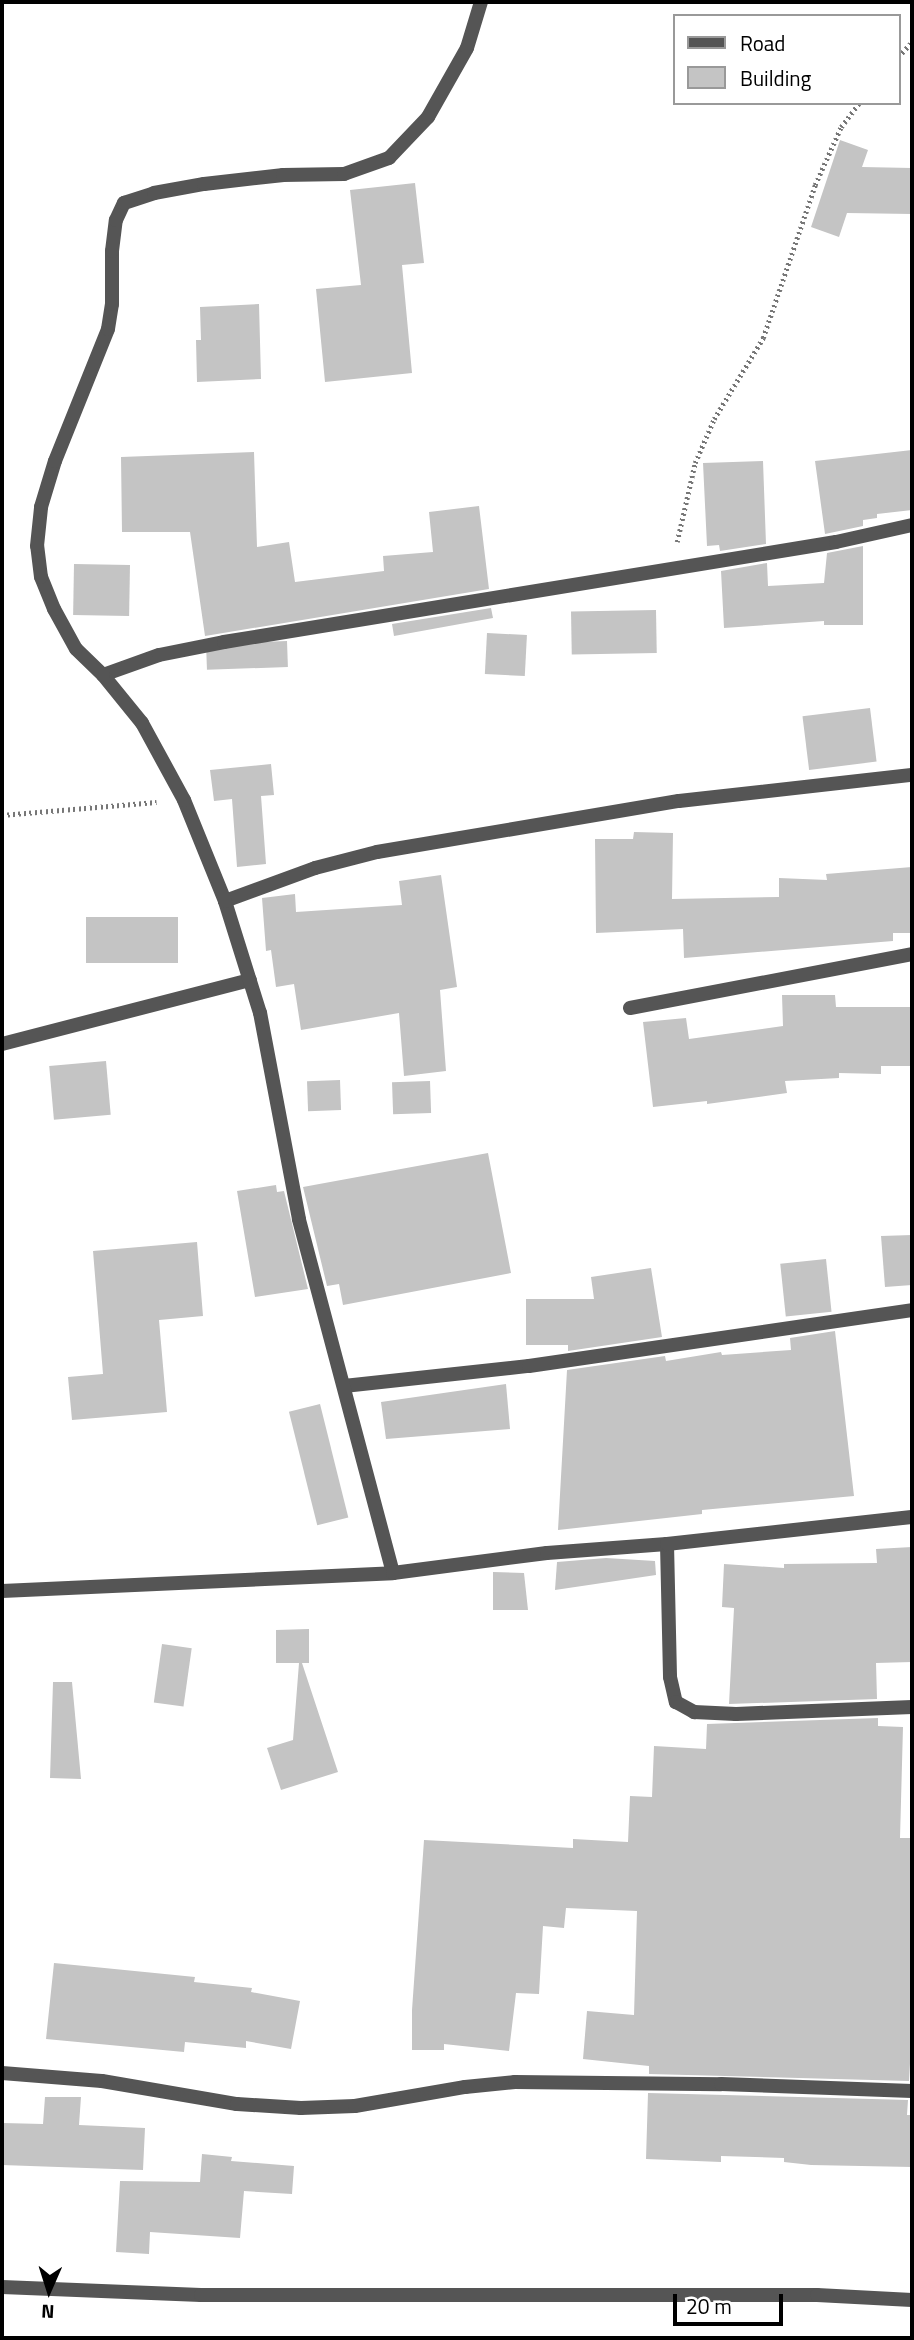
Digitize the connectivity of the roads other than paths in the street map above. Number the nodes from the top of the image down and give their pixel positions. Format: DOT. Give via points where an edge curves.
graph roads {
  1 [pos="481,2"];
  2 [pos="912,525"];
  3 [pos="103,675"];
  4 [pos="912,775"];
  5 [pos="225,901"];
  6 [pos="912,954"];
  7 [pos="250,980"];
  8 [pos="631,1008"];
  9 [pos="2,1044"];
  10 [pos="912,1310"];
  11 [pos="344,1386"];
  12 [pos="912,1517"];
  13 [pos="667,1544"];
  14 [pos="393,1573"];
  15 [pos="2,1591"];
  16 [pos="912,1707"];
  17 [pos="2,2073"];
  18 [pos="912,2091"];
  19 [pos="2,2287"];
  20 [pos="912,2300"];
  1 -- 3 [label="street" via="467,48 428,117 389,158 344,174 204,184 124,203 116,220 112,251 108,329 55,461 41,507 37,546 41,577 54,609 76,649"];
  2 -- 3 [label="street" via="836,542 224,642 159,655"];
  3 -- 5 [label="street" via="142,723 184,800"];
  4 -- 5 [label="street" via="679,801 377,852 315,868"];
  5 -- 7 [label="street"];
  6 -- 8 [label="street"];
  7 -- 9 [label="street"];
  7 -- 11 [label="street" via="299,1219"];
  10 -- 11 [label="street" via="529,1366"];
  11 -- 14 [label="street"];
  12 -- 13 [label="street"];
  13 -- 14 [label="street" via="547,1553"];
  13 -- 16 [label="street" via="669,1666 676,1702 694,1712 736,1714"];
  14 -- 15 [label="street"];
  17 -- 18 [label="street" via="103,2081 237,2104 301,2108 355,2106 515,2082"];
  19 -- 20 [label="street" via="201,2295 817,2295"];
}
